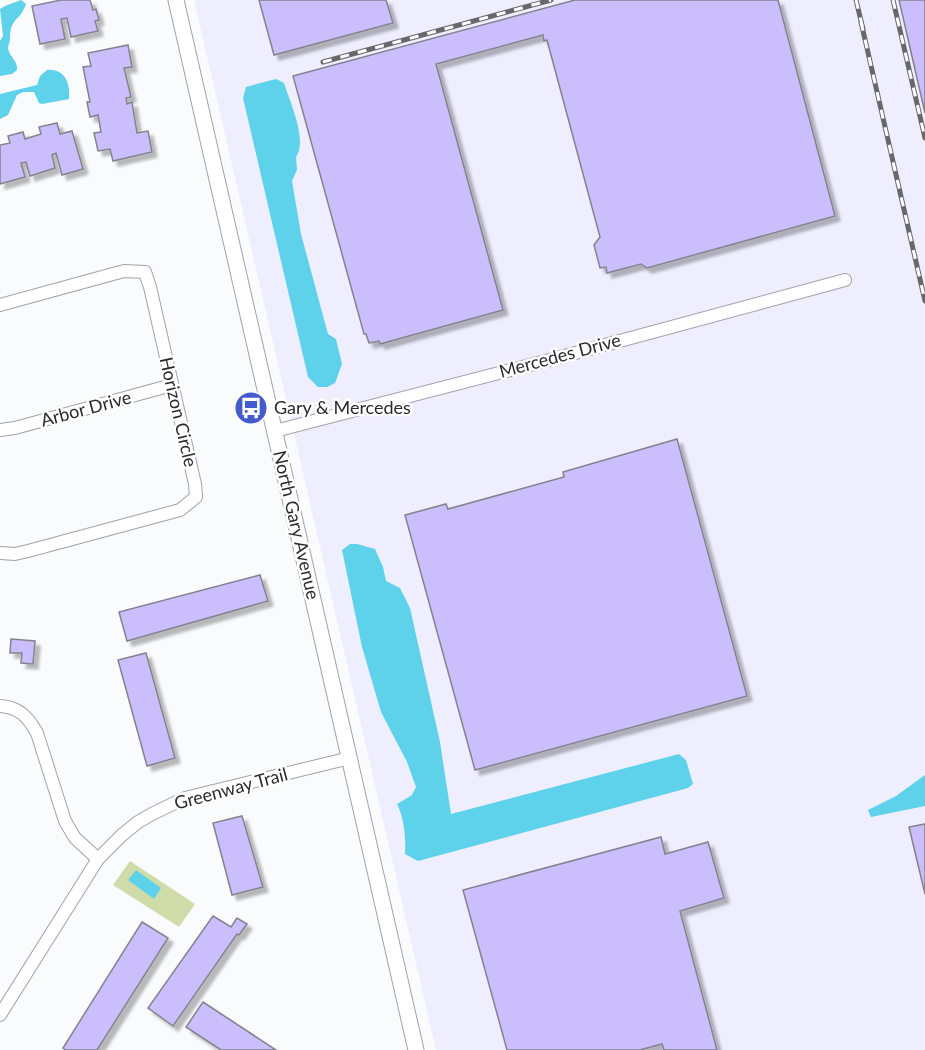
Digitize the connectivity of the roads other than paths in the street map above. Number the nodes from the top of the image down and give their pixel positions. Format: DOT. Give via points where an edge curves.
graph roads {
  1 [pos="176,0"];
  2 [pos="845,280"];
  3 [pos="0,305"];
  4 [pos="171,385"];
  5 [pos="0,430"];
  6 [pos="275,431"];
  7 [pos="0,553"];
  8 [pos="0,706"];
  9 [pos="350,758"];
  10 [pos="98,859"];
  11 [pos="0,1015"];
  12 [pos="416,1050"];
  1 -- 6 [label="street, North Gary Avenue"];
  2 -- 6 [label="street, Mercedes Drive"];
  3 -- 4 [label="street, Horizon Circle" via="124,271 145,272"];
  4 -- 5 [label="street, Arbor Drive"];
  4 -- 7 [label="street, Horizon Circle" via="196,497 180,510 28,551"];
  6 -- 9 [label="street, North Gary Avenue"];
  8 -- 10 [label="street" via="22,706 38,733 64,821 75,838"];
  9 -- 10 [label="street, Greenway Trail" via="185,798 138,822"];
  9 -- 12 [label="street, North Gary Avenue"];
  10 -- 11 [label="street, Greenway Trail"];
}
